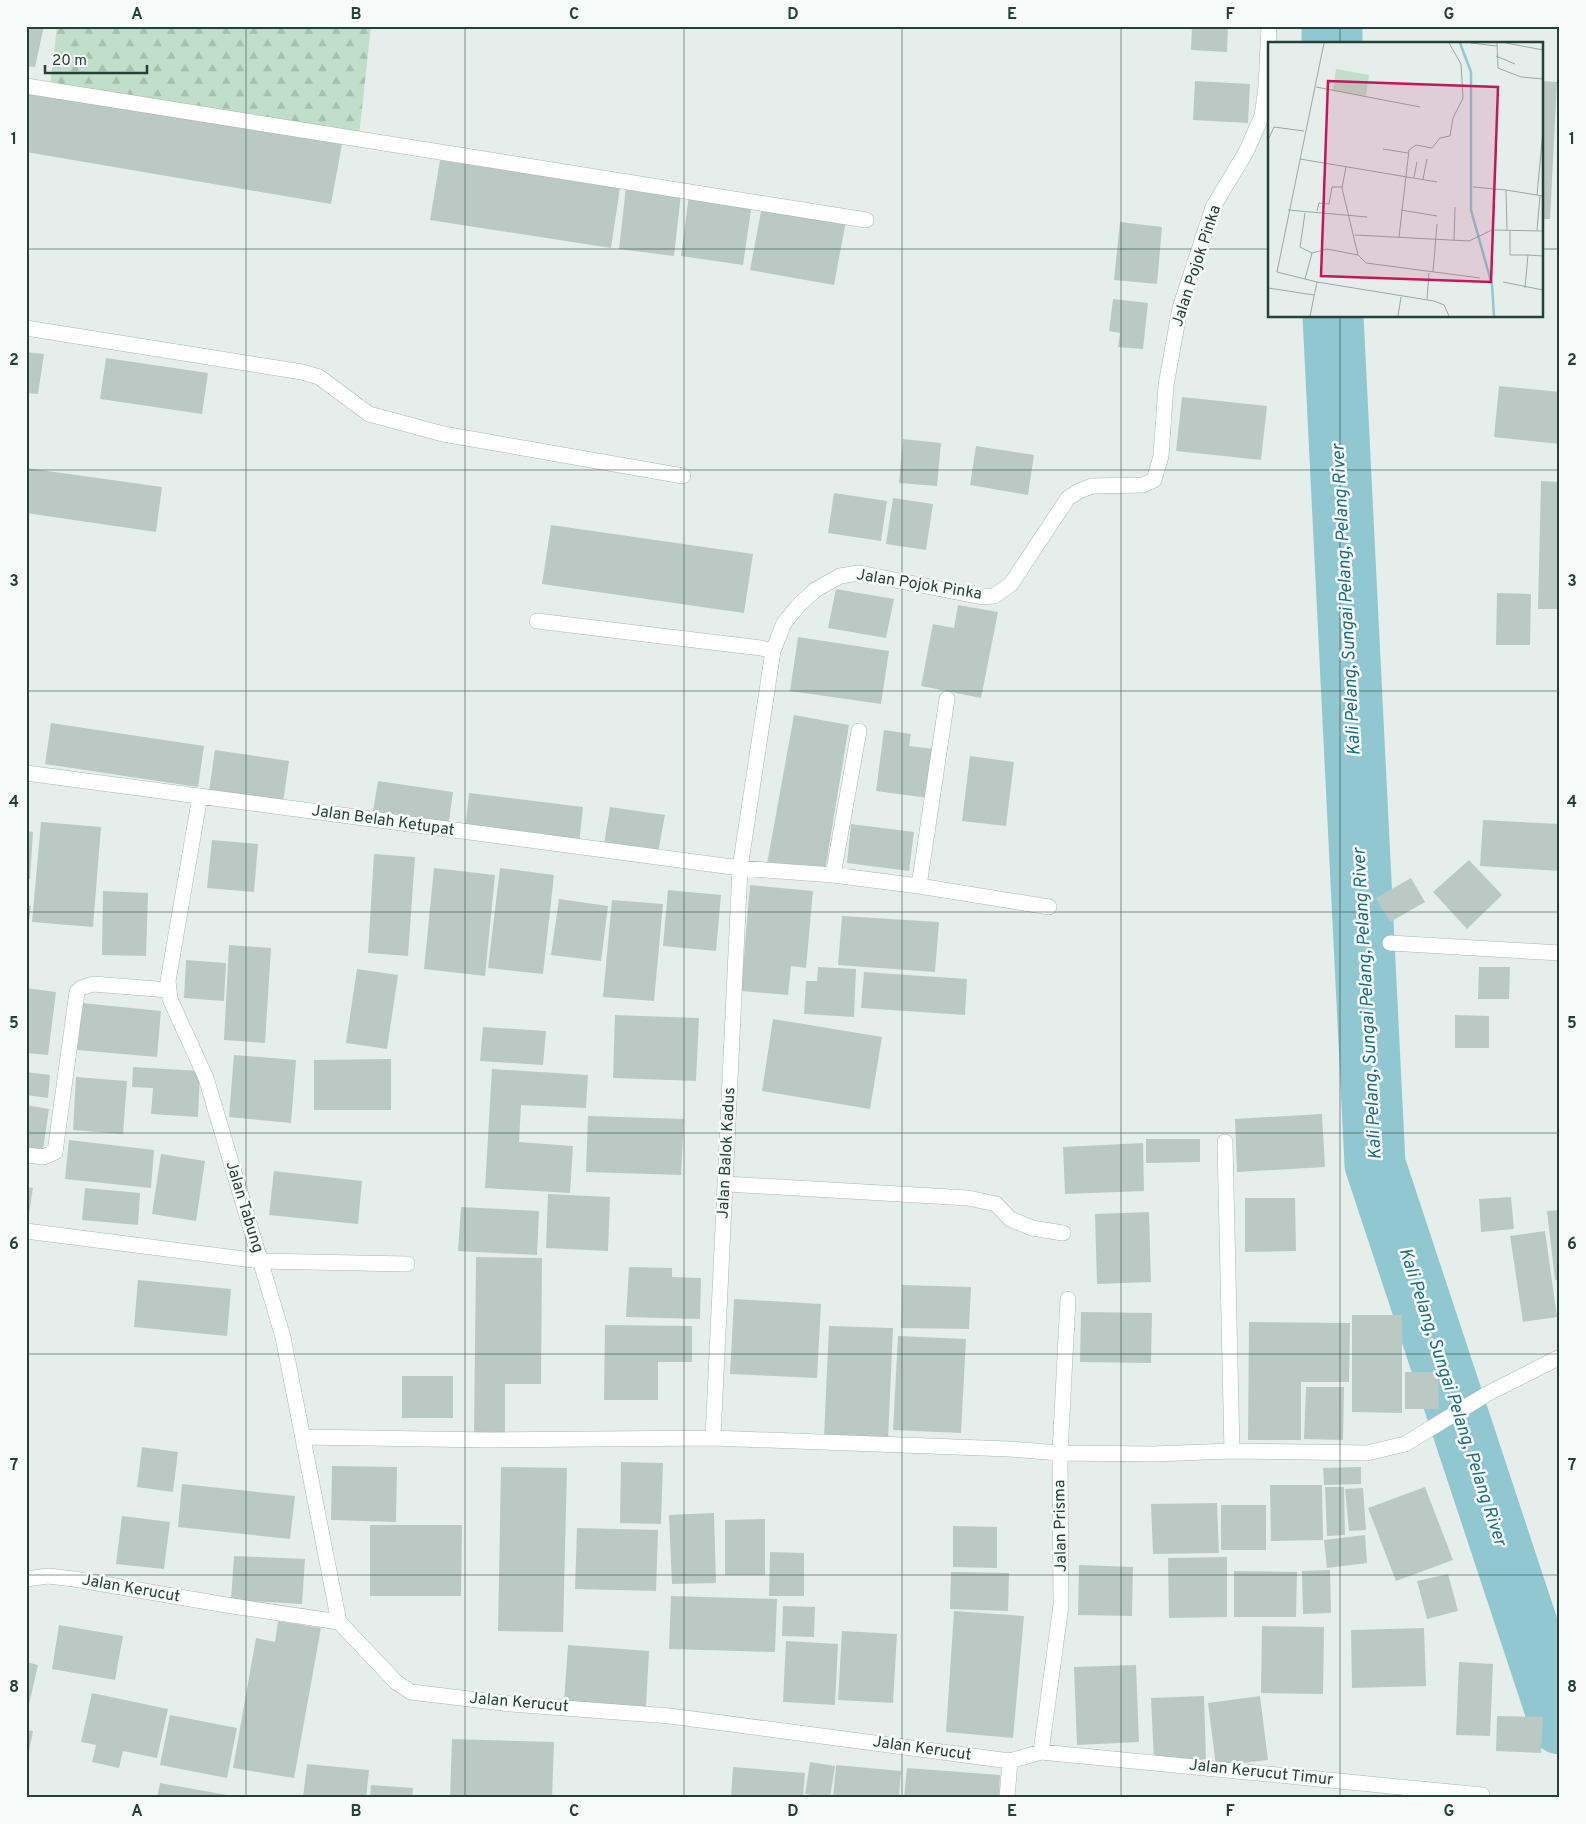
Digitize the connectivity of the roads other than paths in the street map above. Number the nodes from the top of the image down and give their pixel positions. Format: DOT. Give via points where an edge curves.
graph roads {
  1 [pos="1269,26"];
  2 [pos="1268,42"];
  3 [pos="1268,46"];
  4 [pos="26,86"];
  5 [pos="866,220"];
  6 [pos="26,328"];
  7 [pos="683,476"];
  8 [pos="538,621"];
  9 [pos="773,651"];
  10 [pos="947,699"];
  11 [pos="859,731"];
  12 [pos="26,773"];
  13 [pos="200,796"];
  14 [pos="740,868"];
  15 [pos="833,875"];
  16 [pos="919,886"];
  17 [pos="1050,907"];
  18 [pos="1390,943"];
  19 [pos="1560,953"];
  20 [pos="169,990"];
  21 [pos="1225,1142"];
  22 [pos="26,1155"];
  23 [pos="726,1184"];
  24 [pos="26,1231"];
  25 [pos="1063,1233"];
  26 [pos="260,1261"];
  27 [pos="407,1264"];
  28 [pos="1068,1299"];
  29 [pos="1560,1357"];
  30 [pos="303,1437"];
  31 [pos="713,1438"];
  32 [pos="1232,1451"];
  33 [pos="1060,1453"];
  34 [pos="26,1579"];
  35 [pos="339,1622"];
  36 [pos="1041,1752"];
  37 [pos="1010,1761"];
  38 [pos="1482,1795"];
  39 [pos="1007,1798"];
  1 -- 2 [label="street, Jalan Pojok Pinka"];
  3 -- 9 [label="street, Jalan Pojok Pinka" via="1262,116 1246,152 1213,207 1180,308 1166,385 1161,456 1154,480 1143,485 1092,486 1079,490 1068,498 1011,584 994,596 982,597 859,573 840,576 815,590 799,605 784,622"];
  4 -- 5 [label="street"];
  6 -- 7 [label="street" via="302,372 318,377 368,414 443,434"];
  8 -- 9 [label="street"];
  9 -- 14 [label="street, Jalan Pojok Pinka"];
  10 -- 16 [label="street"];
  11 -- 15 [label="street"];
  12 -- 13 [label="street, Jalan Belah Ketupat"];
  13 -- 14 [label="street, Jalan Belah Ketupat"];
  13 -- 20 [label="street, Jalan Tabung"];
  14 -- 15 [label="street, Jalan Belah Ketupat"];
  14 -- 23 [label="street, Jalan Balok Kadus"];
  15 -- 16 [label="street, Jalan Belah Ketupat"];
  16 -- 17 [label="street, Jalan Belah Ketupat"];
  18 -- 19 [label="street"];
  20 -- 22 [label="street" via="94,984 77,992 54,1152 43,1157"];
  20 -- 26 [label="street, Jalan Tabung" via="170,999 206,1078"];
  21 -- 32 [label="street"];
  23 -- 25 [label="street" via="968,1198 996,1204 1010,1219 1032,1228"];
  23 -- 31 [label="street, Jalan Balok Kadus"];
  24 -- 26 [label="street"];
  26 -- 27 [label="street"];
  26 -- 30 [label="street, Jalan Tabung" via="283,1337"];
  28 -- 33 [label="street, Jalan Prisma"];
  29 -- 32 [label="street" via="1487,1394 1405,1444 1368,1453"];
  30 -- 31 [label="street" via="490,1440"];
  30 -- 35 [label="street, Jalan Tabung"];
  31 -- 33 [label="street"];
  32 -- 33 [label="street"];
  33 -- 36 [label="street, Jalan Prisma" via="1061,1605"];
  34 -- 35 [label="street, Jalan Kerucut" via="48,1576 74,1579"];
  35 -- 37 [label="street, Jalan Kerucut" via="396,1682 411,1692 511,1704 670,1716"];
  36 -- 37 [label="street, Jalan Kerucut"];
  36 -- 38 [label="street, Jalan Kerucut Timur"];
  37 -- 39 [label="street"];
}
